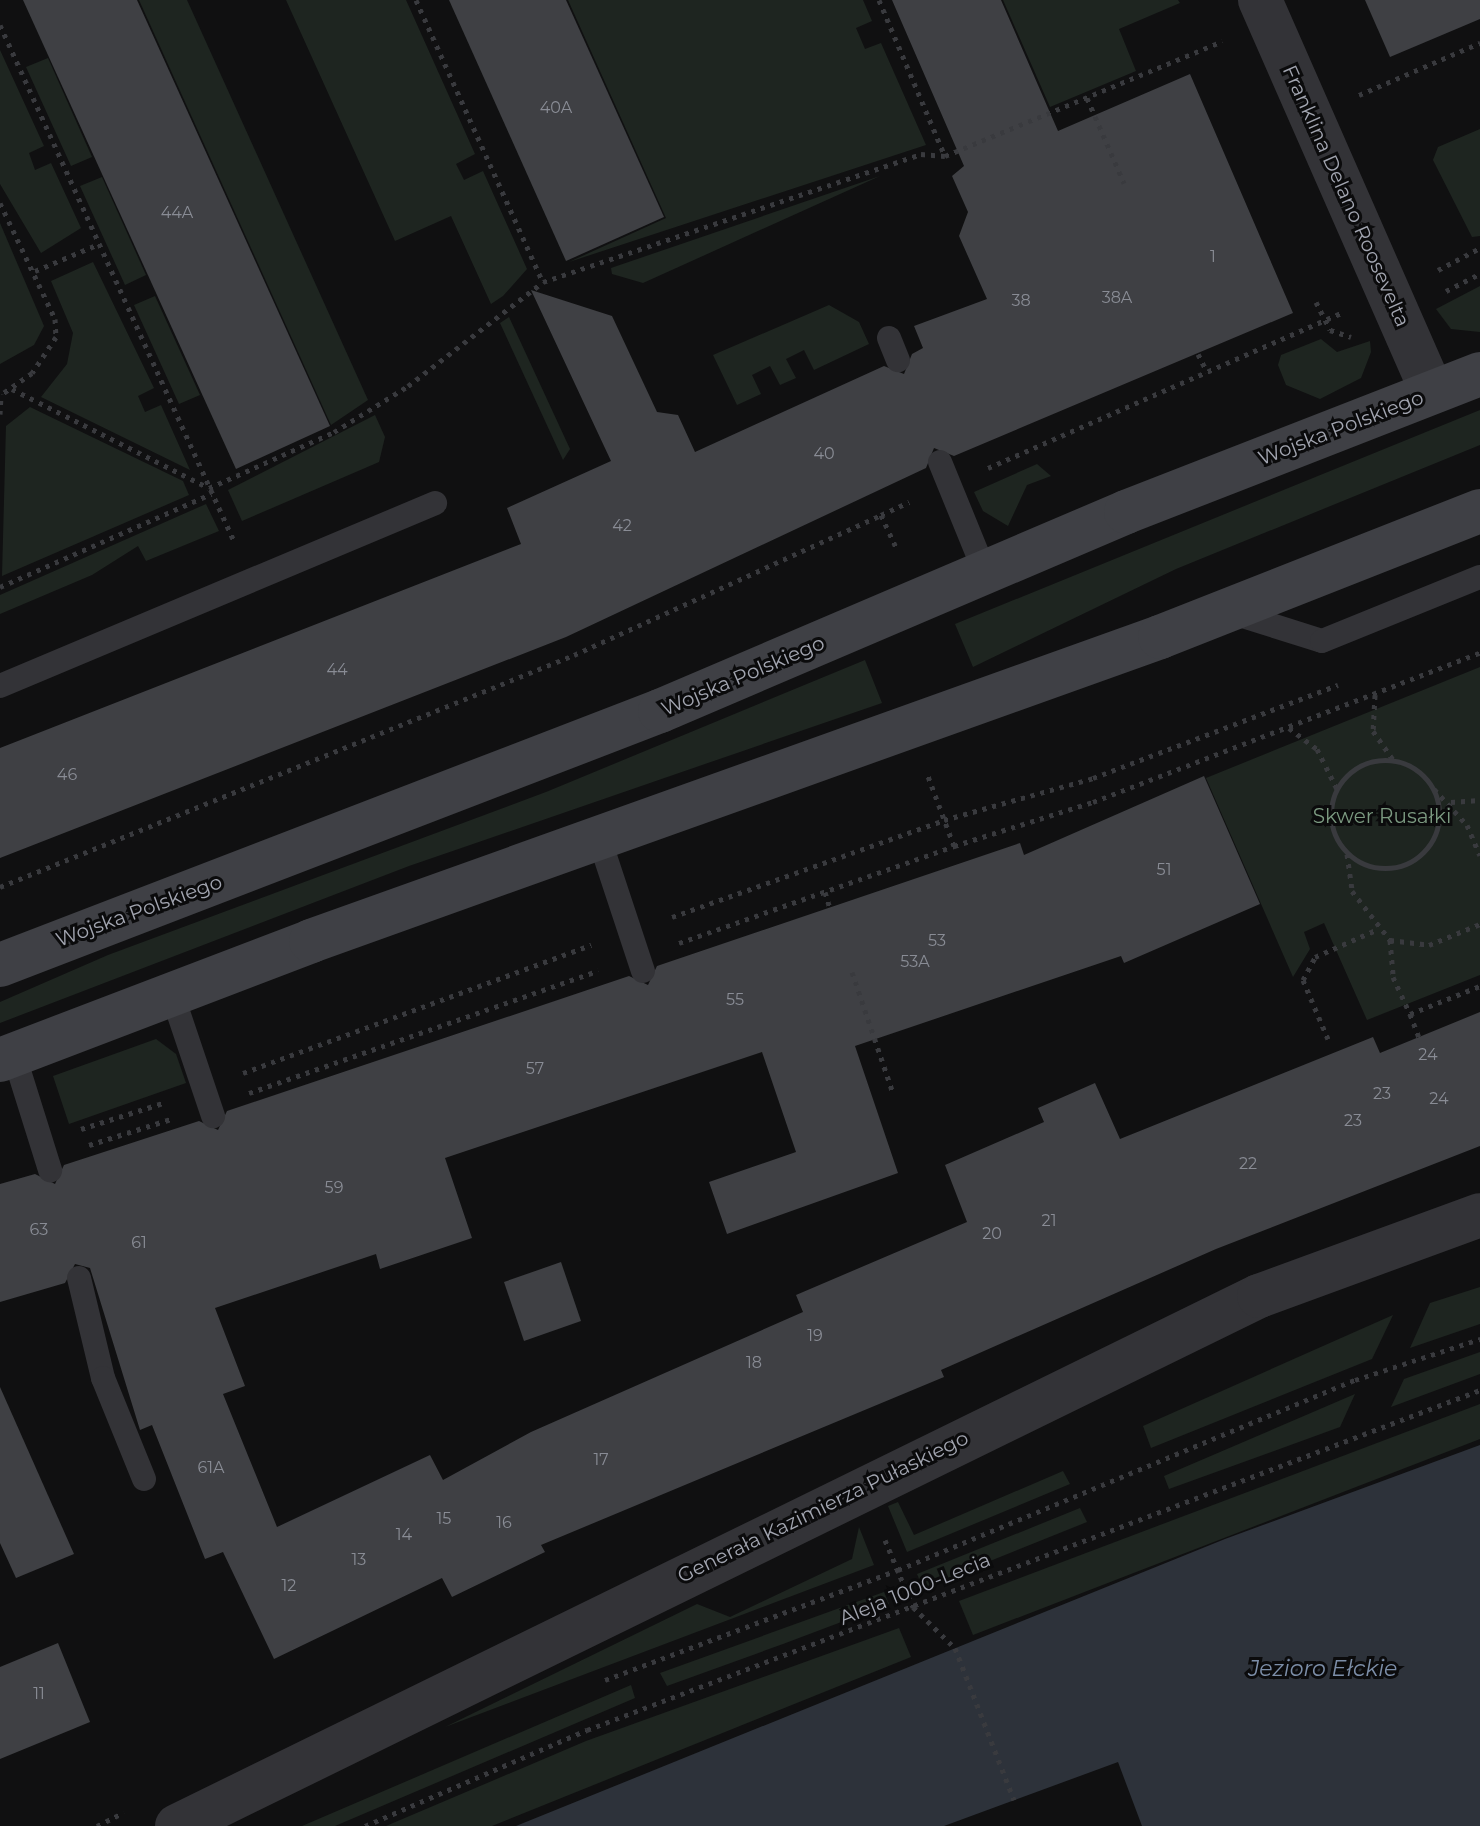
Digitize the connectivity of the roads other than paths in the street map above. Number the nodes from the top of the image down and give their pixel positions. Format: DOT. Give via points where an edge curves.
graph roads {
  1 [pos="1260,0"];
  2 [pos="1480,374"];
  3 [pos="1432,392"];
  4 [pos="945,473"];
  5 [pos="435,503"];
  6 [pos="1480,511"];
  7 [pos="985,572"];
  8 [pos="1480,577"];
  9 [pos="1227,612"];
  10 [pos="0,686"];
  11 [pos="599,838"];
  12 [pos="641,964"];
  13 [pos="0,965"];
  14 [pos="172,994"];
  15 [pos="7,1058"];
  16 [pos="210,1104"];
  17 [pos="46,1157"];
  18 [pos="1480,1215"];
  19 [pos="79,1278"];
  20 [pos="144,1479"];
  21 [pos="177,1826"];
  1 -- 3 [label="street, Franklina Delano Roosevelta"];
  2 -- 3 [label="street, Wojska Polskiego"];
  3 -- 7 [label="street, Wojska Polskiego"];
  4 -- 7 [label="lane"];
  5 -- 10 [label="lane"];
  6 -- 9 [label="street"];
  7 -- 13 [label="street, Wojska Polskiego" via="660,711"];
  8 -- 9 [label="lane" via="1322,641"];
  9 -- 11 [label="street"];
  11 -- 12 [label="lane"];
  11 -- 14 [label="street"];
  14 -- 15 [label="street"];
  14 -- 16 [label="lane"];
  15 -- 17 [label="lane"];
  18 -- 21 [label="street, Generała Kazimierza Pułaskiego" via="1259,1296"];
  19 -- 20 [label="lane" via="103,1378"];
}
